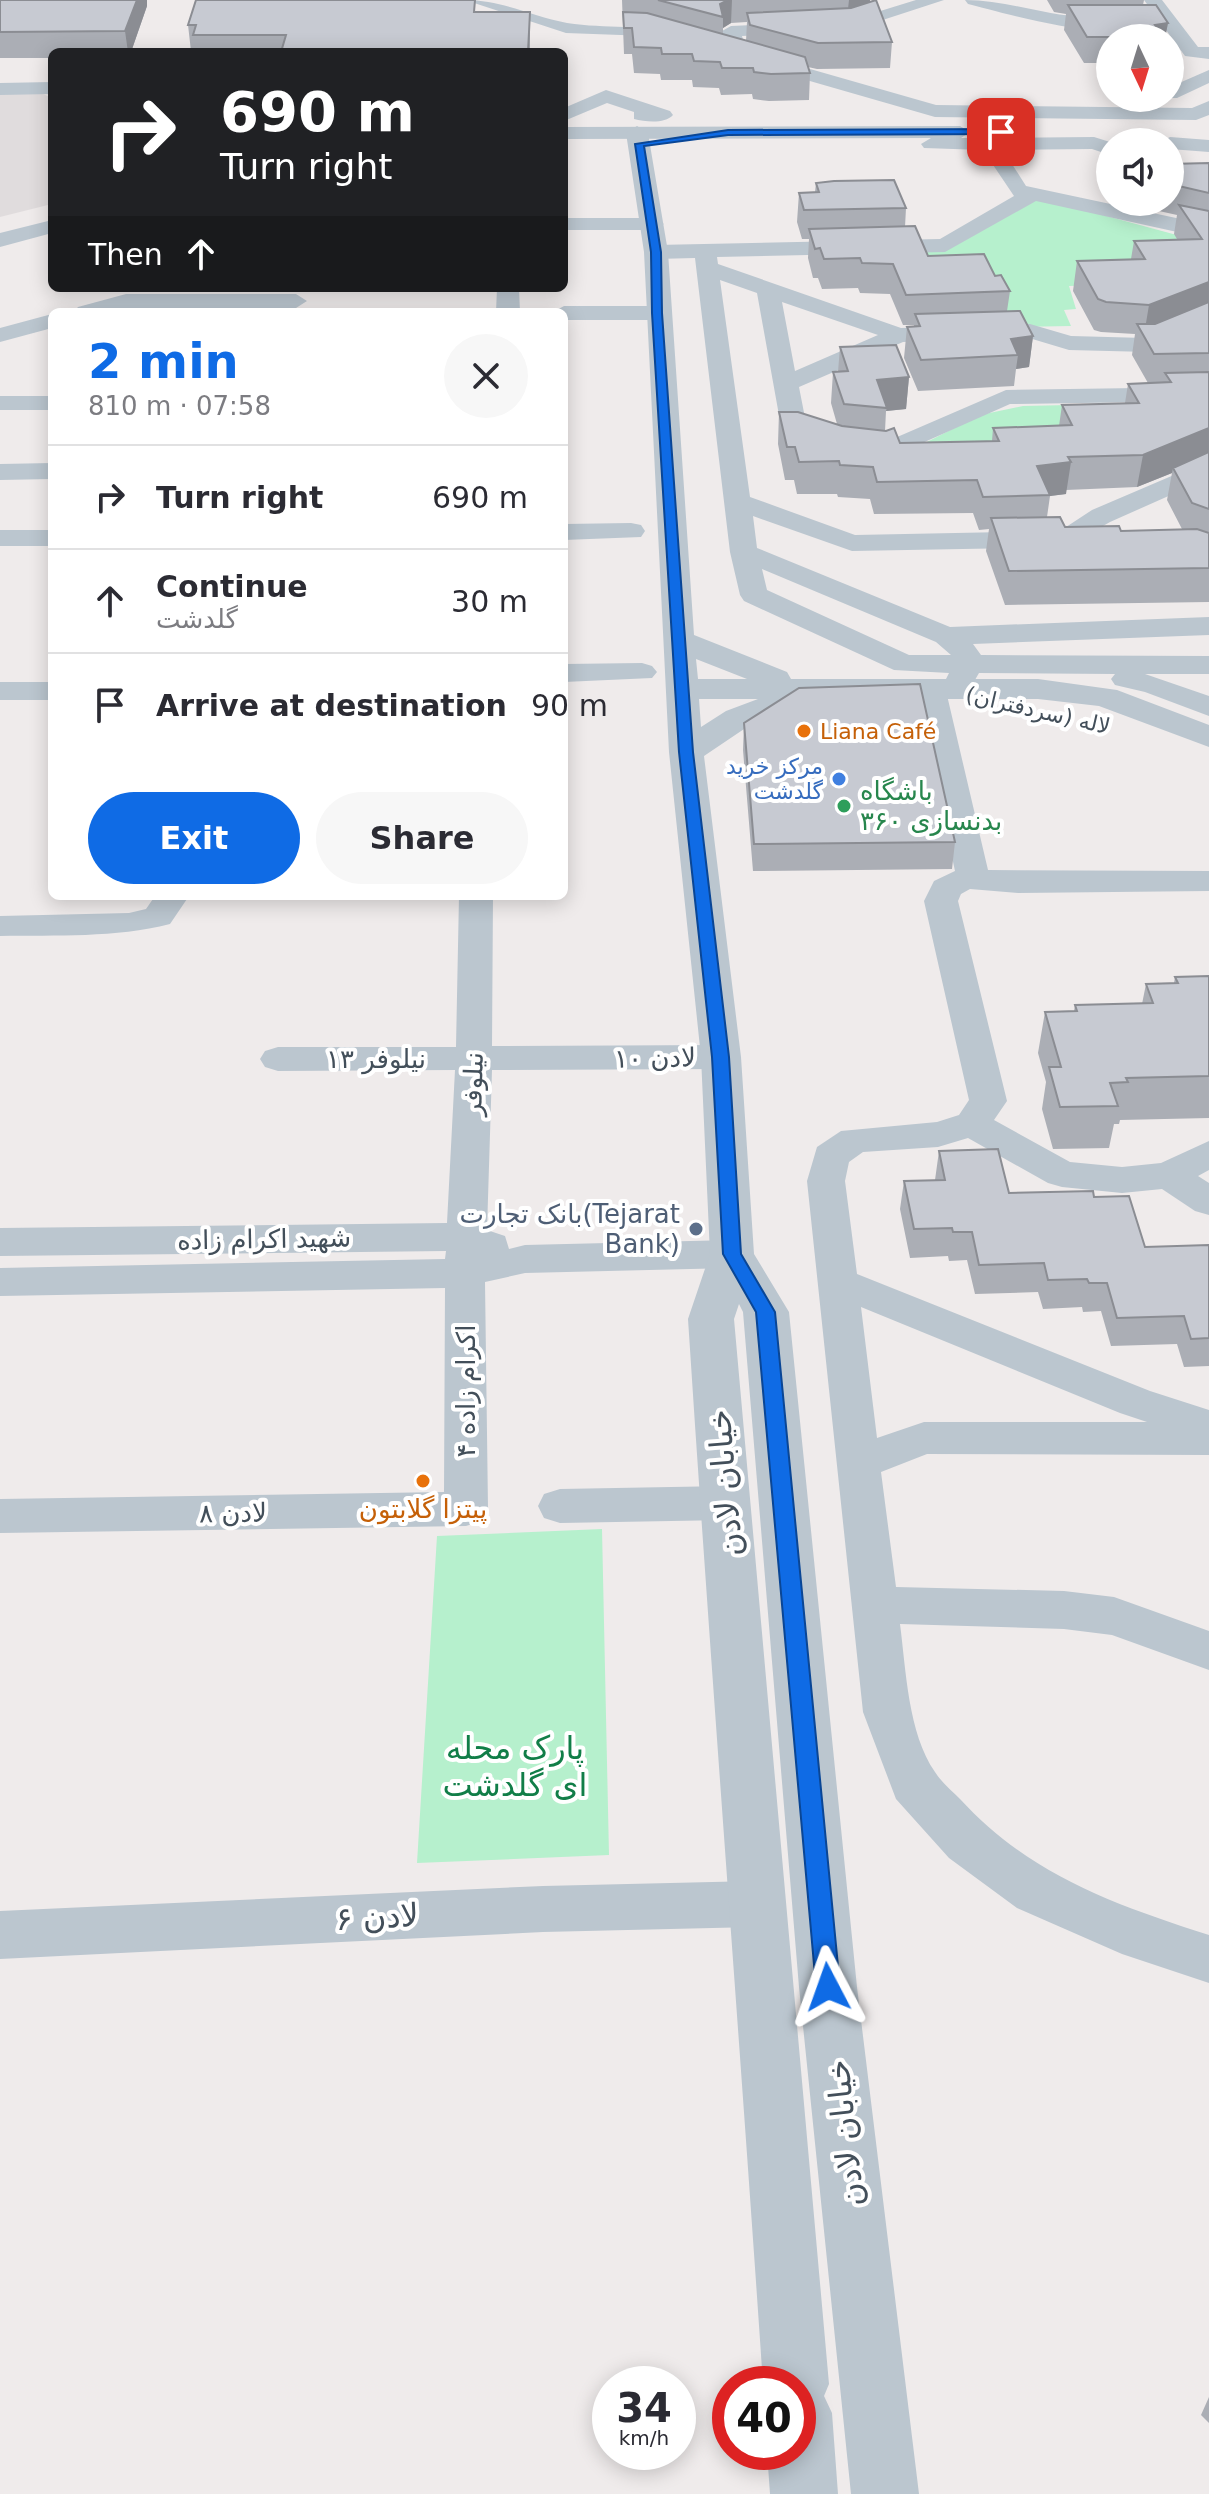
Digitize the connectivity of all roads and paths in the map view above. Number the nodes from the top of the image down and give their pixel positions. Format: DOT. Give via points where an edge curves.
graph roads {
  1 [pos="474,0"];
  2 [pos="935,0"];
  3 [pos="974,0"];
  4 [pos="1153,0"];
  5 [pos="1153,23"];
  6 [pos="693,42"];
  7 [pos="1209,53"];
  8 [pos="0,71"];
  9 [pos="48,71"];
  10 [pos="1209,76"];
  11 [pos="48,88"];
  12 [pos="1184,88"];
  13 [pos="0,89"];
  14 [pos="568,109"];
  15 [pos="1205,112"];
  16 [pos="1130,113"];
  17 [pos="1016,122"];
  18 [pos="622,131"];
  19 [pos="568,133"];
  20 [pos="1209,133"];
  21 [pos="986,138"];
  22 [pos="568,143"];
  23 [pos="1096,144"];
  24 [pos="1184,144"];
  25 [pos="1209,146"];
  26 [pos="1035,193"];
  27 [pos="48,215"];
  28 [pos="568,224"];
  29 [pos="0,226"];
  30 [pos="48,227"];
  31 [pos="1209,232"];
  32 [pos="654,238"];
  33 [pos="0,240"];
  34 [pos="708,260"];
  35 [pos="768,289"];
  36 [pos="296,300"];
  37 [pos="101,308"];
  38 [pos="570,313"];
  39 [pos="657,313"];
  40 [pos="1209,318"];
  41 [pos="48,322"];
  42 [pos="0,335"];
  43 [pos="899,335"];
  44 [pos="1069,343"];
  45 [pos="787,383"];
  46 [pos="1209,394"];
  47 [pos="1095,396"];
  48 [pos="2,403"];
  49 [pos="48,403"];
  50 [pos="730,432"];
  51 [pos="795,432"];
  52 [pos="1209,468"];
  53 [pos="48,471"];
  54 [pos="0,472"];
  55 [pos="738,502"];
  56 [pos="1101,516"];
  57 [pos="631,531"];
  58 [pos="568,532"];
  59 [pos="1142,532"];
  60 [pos="0,538"];
  61 [pos="48,538"];
  62 [pos="852,543"];
  63 [pos="744,552"];
  64 [pos="860,600"];
  65 [pos="1209,626"];
  66 [pos="946,636"];
  67 [pos="678,640"];
  68 [pos="1209,665"];
  69 [pos="1062,667"];
  70 [pos="642,672"];
  71 [pos="573,673"];
  72 [pos="944,684"];
  73 [pos="682,689"];
  74 [pos="0,691"];
  75 [pos="48,691"];
  76 [pos="816,691"];
  77 [pos="1209,707"];
  78 [pos="1209,737"];
  79 [pos="686,752"];
  80 [pos="1209,769"];
  81 [pos="969,879"];
  82 [pos="1209,881"];
  83 [pos="169,900"];
  84 [pos="476,900"];
  85 [pos="0,926"];
  86 [pos="721,1057"];
  87 [pos="278,1059"];
  88 [pos="474,1059"];
  89 [pos="972,1124"];
  90 [pos="1209,1154"];
  91 [pos="1169,1175"];
  92 [pos="1209,1202"];
  93 [pos="0,1242"];
  94 [pos="732,1254"];
  95 [pos="466,1255"];
  96 [pos="0,1282"];
  97 [pos="838,1282"];
  98 [pos="1209,1427"];
  99 [pos="1209,1439"];
  100 [pos="859,1463"];
  101 [pos="727,1503"];
  102 [pos="560,1506"];
  103 [pos="466,1509"];
  104 [pos="0,1516"];
  105 [pos="876,1605"];
  106 [pos="1209,1651"];
  107 [pos="755,1904"];
  108 [pos="0,1935"];
  109 [pos="1198,1952"];
  110 [pos="795,2366"];
  111 [pos="802,2470"];
  112 [pos="804,2494"];
  113 [pos="885,2494"];
  1 -- 6 [label="street" via="566,28 648,31"];
  2 -- 17 [label="street" via="849,26 731,31 730,52 935,111"];
  3 -- 5 [label="street" via="1063,22"];
  4 -- 5 [label="street"];
  5 -- 7 [label="street" via="1192,52"];
  8 -- 9 [label="street"];
  10 -- 12 [label="street"];
  11 -- 13 [label="street"];
  14 -- 18 [label="street"];
  14 -- 18 [label="street" via="606,96 663,115"];
  15 -- 16 [label="street"];
  16 -- 17 [label="street"];
  17 -- 20 [label="street"];
  17 -- 21 [label="street"];
  18 -- 19 [label="street"];
  18 -- 21 [label="street" via="720,138"];
  18 -- 22 [label="street"];
  18 -- 32 [label="street, خیابان لادن"];
  21 -- 23 [label="street"];
  21 -- 26 [label="street" via="1018,191"];
  24 -- 25 [label="street"];
  26 -- 31 [label="street"];
  26 -- 34 [label="street" via="945,245"];
  27 -- 29 [label="street"];
  28 -- 32 [label="street"];
  30 -- 33 [label="street"];
  32 -- 34 [label="street"];
  32 -- 39 [label="street, خیابان لادن"];
  34 -- 35 [label="street"];
  34 -- 50 [label="street"];
  35 -- 43 [label="street"];
  35 -- 45 [label="street"];
  36 -- 37 [label="street" via="126,301"];
  38 -- 39 [label="street"];
  39 -- 67 [label="street, خیابان لادن"];
  40 -- 44 [label="street" via="1149,345"];
  41 -- 42 [label="street"];
  43 -- 44 [label="street" via="1030,331"];
  43 -- 45 [label="street"];
  44 -- 47 [label="street"];
  45 -- 51 [label="street"];
  46 -- 47 [label="street"];
  47 -- 51 [label="street" via="1006,397 884,452 840,447"];
  48 -- 49 [label="street"];
  50 -- 51 [label="street"];
  50 -- 55 [label="street"];
  52 -- 56 [label="street"];
  53 -- 54 [label="street"];
  55 -- 62 [label="street"];
  55 -- 63 [label="street"];
  56 -- 59 [label="street"];
  56 -- 62 [label="street" via="1066,539"];
  57 -- 58 [label="street"];
  60 -- 61 [label="street"];
  62 -- 64 [label="street"];
  63 -- 64 [label="street"];
  63 -- 72 [label="street" via="754,595"];
  64 -- 66 [label="street"];
  65 -- 66 [label="street"];
  66 -- 72 [label="street" via="966,653"];
  67 -- 73 [label="street, خیابان لادن"];
  67 -- 76 [label="street" via="736,666"];
  68 -- 69 [label="street"];
  69 -- 72 [label="street"];
  69 -- 77 [label="street" via="1153,684"];
  70 -- 71 [label="street"];
  72 -- 76 [label="street, لاله (سردفتران)"];
  72 -- 78 [label="street, لاله (سردفتران)" via="1105,697"];
  72 -- 80 [label="street, لاله (سردفتران)" via="1094,719"];
  72 -- 81 [label="street"];
  73 -- 76 [label="street, لاله (سردفتران)"];
  73 -- 79 [label="street, خیابان لادن"];
  74 -- 75 [label="street"];
  76 -- 79 [label="street" via="738,718"];
  79 -- 86 [label="street, خیابان لادن"];
  81 -- 82 [label="street"];
  81 -- 89 [label="street" via="946,888 941,901 988,1101"];
  83 -- 85 [label="street" via="158,917 129,923"];
  84 -- 88 [label="street, نیلوفر"];
  86 -- 88 [label="street, ۱۰ لادن"];
  86 -- 94 [label="street, خیابان لادن"];
  87 -- 88 [label="street, ۱۳ نیلوفر"];
  88 -- 95 [label="street, نیلوفر"];
  89 -- 91 [label="street" via="1062,1174 1122,1180"];
  89 -- 97 [label="street" via="938,1134 854,1140 831,1156 826,1181"];
  90 -- 91 [label="street"];
  91 -- 92 [label="street"];
  93 -- 95 [label="street, شهید اکرام زاده"];
  94 -- 95 [label="street, شهید اکرام زاده" via="525,1259"];
  94 -- 101 [label="street, خیابان لادن" via="711,1319"];
  94 -- 113 [label="street, خیابان لادن" via="766,1312 828,1987"];
  95 -- 96 [label="street, شهید اکرام زاده"];
  95 -- 103 [label="street, ۴ اکرام زاده"];
  97 -- 98 [label="street"];
  97 -- 100 [label="street"];
  99 -- 100 [label="street" via="924,1438"];
  100 -- 105 [label="street"];
  101 -- 102 [label="street"];
  101 -- 107 [label="street, خیابان لادن"];
  103 -- 104 [label="street, ۸ لادن"];
  105 -- 106 [label="street" via="1114,1616"];
  105 -- 109 [label="street" via="887,1712 914,1784 967,1842 1035,1892"];
  107 -- 108 [label="street, ۶ لادن"];
  107 -- 110 [label="street, خیابان لادن"];
  111 -- 112 [label="street"];
}
